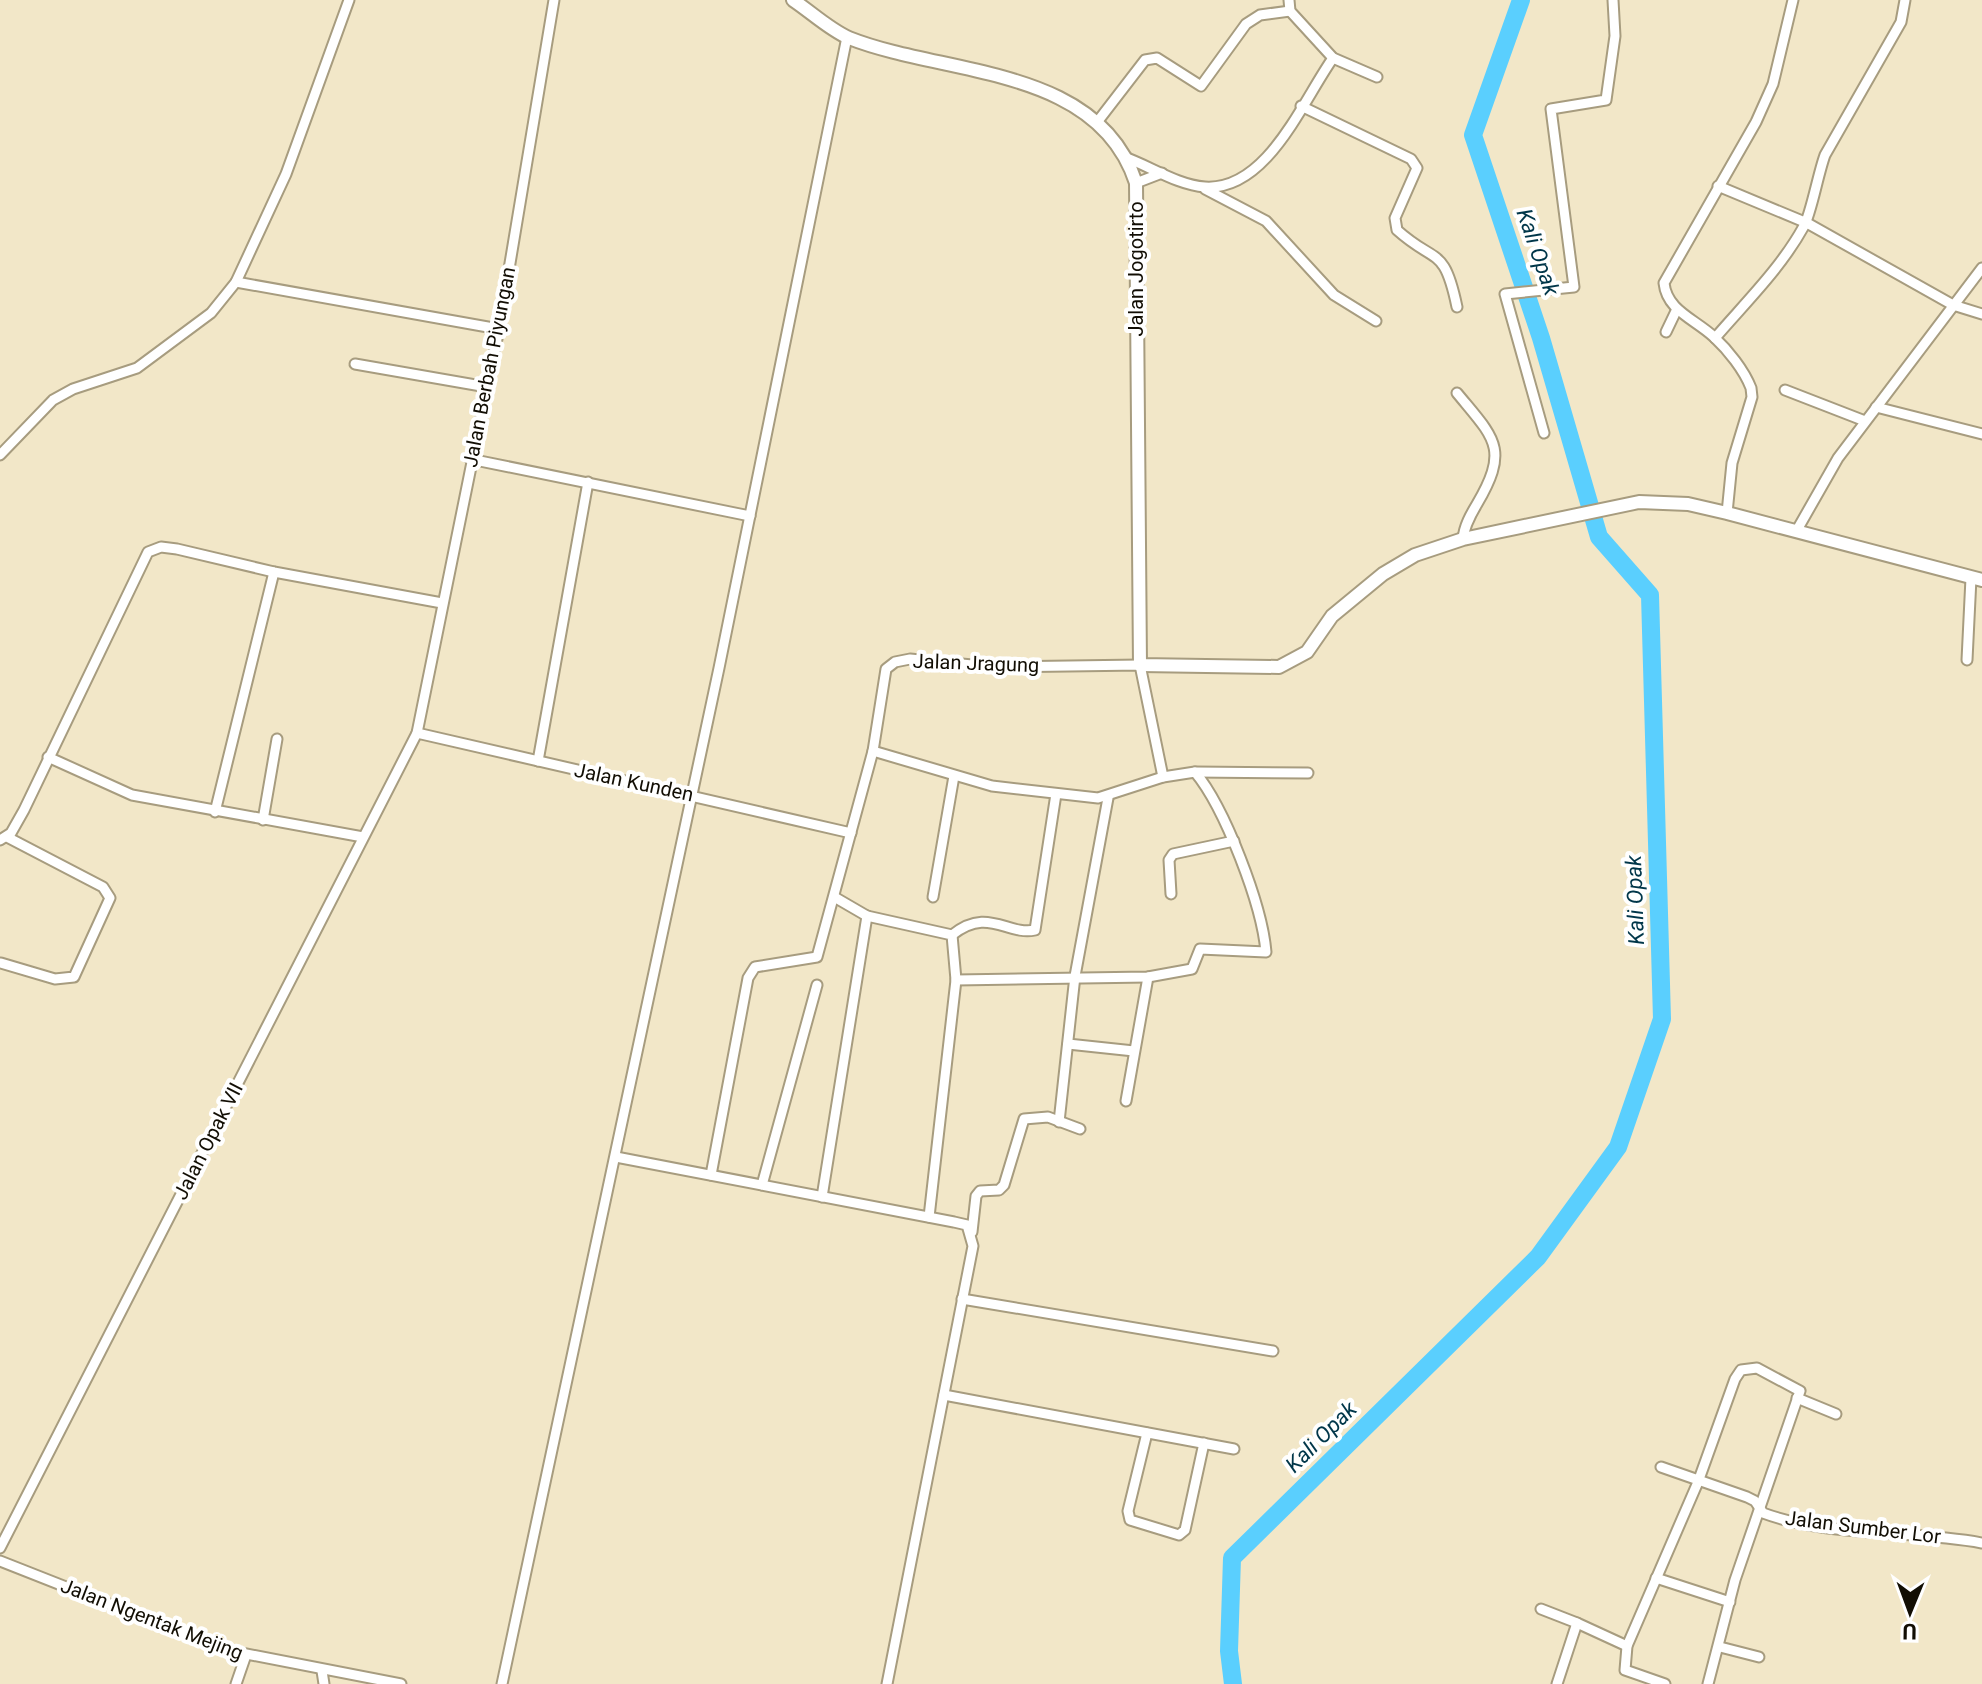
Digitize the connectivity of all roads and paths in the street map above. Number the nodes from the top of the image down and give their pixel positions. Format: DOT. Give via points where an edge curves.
graph roads {
  1 [pos="349,0"];
  2 [pos="554,0"];
  3 [pos="793,0"];
  4 [pos="1613,0"];
  5 [pos="1793,0"];
  6 [pos="1905,0"];
  7 [pos="1290,6"];
  8 [pos="847,37"];
  9 [pos="1333,58"];
  10 [pos="1377,77"];
  11 [pos="1301,106"];
  12 [pos="1098,121"];
  13 [pos="1124,157"];
  14 [pos="1162,173"];
  15 [pos="1136,183"];
  16 [pos="1718,186"];
  17 [pos="1202,187"];
  18 [pos="1807,223"];
  19 [pos="1982,268"];
  20 [pos="236,282"];
  21 [pos="1953,305"];
  22 [pos="1457,307"];
  23 [pos="1677,309"];
  24 [pos="1982,314"];
  25 [pos="1376,321"];
  26 [pos="499,329"];
  27 [pos="1666,332"];
  28 [pos="1715,338"];
  29 [pos="355,364"];
  30 [pos="487,387"];
  31 [pos="1785,390"];
  32 [pos="1457,393"];
  33 [pos="1876,407"];
  34 [pos="1865,421"];
  35 [pos="1544,433"];
  36 [pos="1982,434"];
  37 [pos="0,455"];
  38 [pos="470,459"];
  39 [pos="588,482"];
  40 [pos="1727,513"];
  41 [pos="750,516"];
  42 [pos="1797,530"];
  43 [pos="1463,539"];
  44 [pos="274,572"];
  45 [pos="1977,579"];
  46 [pos="442,603"];
  47 [pos="1967,660"];
  48 [pos="1140,665"];
  49 [pos="417,733"];
  50 [pos="277,739"];
  51 [pos="873,751"];
  52 [pos="48,757"];
  53 [pos="538,761"];
  54 [pos="1195,772"];
  55 [pos="1308,773"];
  56 [pos="954,776"];
  57 [pos="1163,777"];
  58 [pos="692,794"];
  59 [pos="1056,794"];
  60 [pos="1108,798"];
  61 [pos="215,812"];
  62 [pos="263,820"];
  63 [pos="851,833"];
  64 [pos="363,837"];
  65 [pos="4,839"];
  66 [pos="1234,841"];
  67 [pos="1171,894"];
  68 [pos="933,897"];
  69 [pos="836,898"];
  70 [pos="867,916"];
  71 [pos="952,935"];
  72 [pos="0,964"];
  73 [pos="1075,976"];
  74 [pos="1148,977"];
  75 [pos="956,980"];
  76 [pos="817,985"];
  77 [pos="1068,1044"];
  78 [pos="1134,1051"];
  79 [pos="1126,1101"];
  80 [pos="1059,1122"];
  81 [pos="1080,1129"];
  82 [pos="616,1157"];
  83 [pos="711,1175"];
  84 [pos="762,1185"];
  85 [pos="822,1197"];
  86 [pos="929,1217"];
  87 [pos="972,1232"];
  88 [pos="962,1299"];
  89 [pos="1273,1351"];
  90 [pos="944,1395"];
  91 [pos="1797,1398"];
  92 [pos="1836,1414"];
  93 [pos="1147,1433"];
  94 [pos="1204,1443"];
  95 [pos="1234,1449"];
  96 [pos="1661,1467"];
  97 [pos="1698,1482"];
  98 [pos="1760,1506"];
  99 [pos="1982,1543"];
  100 [pos="0,1548"];
  101 [pos="0,1561"];
  102 [pos="1656,1578"];
  103 [pos="1730,1602"];
  104 [pos="1541,1609"];
  105 [pos="1577,1623"];
  106 [pos="1627,1646"];
  107 [pos="1720,1647"];
  108 [pos="246,1655"];
  109 [pos="1759,1657"];
  110 [pos="322,1671"];
  111 [pos="397,1683"];
  112 [pos="236,1684"];
  113 [pos="324,1684"];
  114 [pos="502,1684"];
  115 [pos="887,1684"];
  116 [pos="1557,1684"];
  117 [pos="1665,1684"];
  118 [pos="1708,1684"];
  1 -- 20 [label="street" via="286,174"];
  2 -- 26 [label="street, Jalan Berbah Piyungan"];
  3 -- 8 [label="street, Jalan Jogotirto"];
  4 -- 35 [label="street" via="1615,36 1606,100 1551,109 1574,287 1505,294"];
  5 -- 16 [label="street" via="1773,84"];
  6 -- 18 [label="street" via="1901,22 1825,155"];
  7 -- 9 [label="street"];
  7 -- 12 [label="street" via="1246,24 1201,86 1157,58 1145,60"];
  8 -- 12 [label="street, Jalan Jogotirto" via="1019,84 1071,102"];
  8 -- 41 [label="street"];
  9 -- 10 [label="street"];
  9 -- 11 [label="street"];
  11 -- 17 [label="street" via="1257,169 1229,186"];
  11 -- 22 [label="street" via="1411,159 1417,168 1395,218 1397,230 1443,262"];
  12 -- 13 [label="street, Jalan Jogotirto"];
  13 -- 14 [label="street"];
  13 -- 15 [label="street, Jalan Jogotirto"];
  14 -- 15 [label="street"];
  14 -- 17 [label="street"];
  15 -- 48 [label="street, Jalan Jogotirto"];
  16 -- 18 [label="street"];
  16 -- 23 [label="street" via="1664,283 1665,295"];
  17 -- 25 [label="street" via="1266,221 1334,295"];
  18 -- 21 [label="street"];
  18 -- 28 [label="street" via="1774,271"];
  19 -- 21 [label="street"];
  20 -- 26 [label="street"];
  20 -- 37 [label="street" via="211,313 137,368 53,400"];
  21 -- 24 [label="street"];
  21 -- 33 [label="street"];
  23 -- 27 [label="street"];
  23 -- 28 [label="street"];
  26 -- 30 [label="street, Jalan Berbah Piyungan"];
  28 -- 40 [label="street" via="1747,377 1752,397 1732,463"];
  29 -- 30 [label="street"];
  30 -- 38 [label="street, Jalan Berbah Piyungan"];
  31 -- 34 [label="street"];
  32 -- 43 [label="street" via="1492,436 1497,457 1495,473"];
  33 -- 34 [label="street"];
  33 -- 36 [label="street"];
  34 -- 42 [label="street"];
  38 -- 39 [label="street"];
  38 -- 46 [label="street, Jalan Berbah Piyungan"];
  39 -- 41 [label="street"];
  39 -- 53 [label="street"];
  40 -- 42 [label="street"];
  40 -- 43 [label="street" via="1657,502 1618,505"];
  41 -- 58 [label="street"];
  42 -- 45 [label="street"];
  43 -- 48 [label="street" via="1415,555 1383,574 1332,616 1307,652 1279,667"];
  44 -- 46 [label="street"];
  44 -- 52 [label="street" via="177,549 148,552"];
  44 -- 61 [label="street"];
  45 -- 47 [label="street"];
  46 -- 49 [label="street, Jalan Berbah Piyungan"];
  48 -- 51 [label="street, Jalan Jragung" via="895,662 886,669"];
  48 -- 57 [label="street"];
  49 -- 53 [label="street, Jalan Kunden"];
  49 -- 64 [label="street, Jalan Opak VII"];
  50 -- 62 [label="street"];
  51 -- 56 [label="street"];
  51 -- 63 [label="street, Jalan Jragung"];
  52 -- 61 [label="street" via="132,795"];
  52 -- 65 [label="street"];
  53 -- 58 [label="street, Jalan Kunden"];
  54 -- 55 [label="street"];
  54 -- 57 [label="street"];
  54 -- 66 [label="street"];
  56 -- 59 [label="street"];
  56 -- 68 [label="street"];
  57 -- 60 [label="street"];
  58 -- 63 [label="street, Jalan Kunden"];
  58 -- 82 [label="street"];
  59 -- 60 [label="street"];
  59 -- 71 [label="street" via="1035,930 986,921"];
  60 -- 73 [label="street"];
  61 -- 62 [label="street"];
  62 -- 64 [label="street"];
  63 -- 69 [label="street, Jalan Jragung"];
  64 -- 100 [label="street, Jalan Opak VII"];
  65 -- 72 [label="street" via="103,887 110,898 74,977 55,979"];
  66 -- 67 [label="street" via="1173,854"];
  66 -- 74 [label="street" via="1266,952 1200,949 1192,969"];
  69 -- 70 [label="street"];
  69 -- 83 [label="street, Jalan Jragung" via="817,957 755,967 748,978"];
  70 -- 71 [label="street"];
  70 -- 85 [label="street"];
  71 -- 75 [label="street"];
  73 -- 74 [label="street"];
  73 -- 75 [label="street"];
  73 -- 77 [label="street"];
  74 -- 78 [label="street"];
  75 -- 86 [label="street"];
  76 -- 84 [label="street"];
  77 -- 78 [label="street"];
  77 -- 80 [label="street"];
  78 -- 79 [label="street"];
  80 -- 81 [label="street"];
  80 -- 87 [label="street" via="1048,1117 1024,1119 1004,1185 976,1196"];
  82 -- 83 [label="street"];
  82 -- 114 [label="street"];
  83 -- 84 [label="street"];
  84 -- 85 [label="street"];
  85 -- 86 [label="street"];
  86 -- 87 [label="street" via="967,1225"];
  87 -- 88 [label="street"];
  88 -- 89 [label="street"];
  88 -- 90 [label="street"];
  90 -- 93 [label="street"];
  90 -- 115 [label="street"];
  91 -- 92 [label="street"];
  91 -- 97 [label="street" via="1799,1388 1757,1368 1741,1370"];
  91 -- 98 [label="street"];
  93 -- 94 [label="street"];
  93 -- 94 [label="street" via="1130,1520 1179,1535 1185,1530"];
  94 -- 95 [label="street"];
  96 -- 97 [label="street, Jalan Sumber Lor"];
  97 -- 98 [label="street, Jalan Sumber Lor"];
  97 -- 102 [label="street"];
  98 -- 99 [label="street, Jalan Sumber Lor" via="1763,1513 1802,1524"];
  98 -- 103 [label="street"];
  101 -- 108 [label="street, Jalan Ngentak Mejing"];
  102 -- 103 [label="street"];
  102 -- 106 [label="street"];
  103 -- 107 [label="street"];
  104 -- 105 [label="street"];
  105 -- 106 [label="street"];
  105 -- 116 [label="street"];
  106 -- 117 [label="street" via="1625,1670"];
  107 -- 109 [label="street"];
  107 -- 118 [label="street"];
  108 -- 110 [label="street, Jalan Ngentak Mejing"];
  108 -- 112 [label="street"];
  110 -- 111 [label="street, Jalan Ngentak Mejing"];
  110 -- 113 [label="street"];
}
